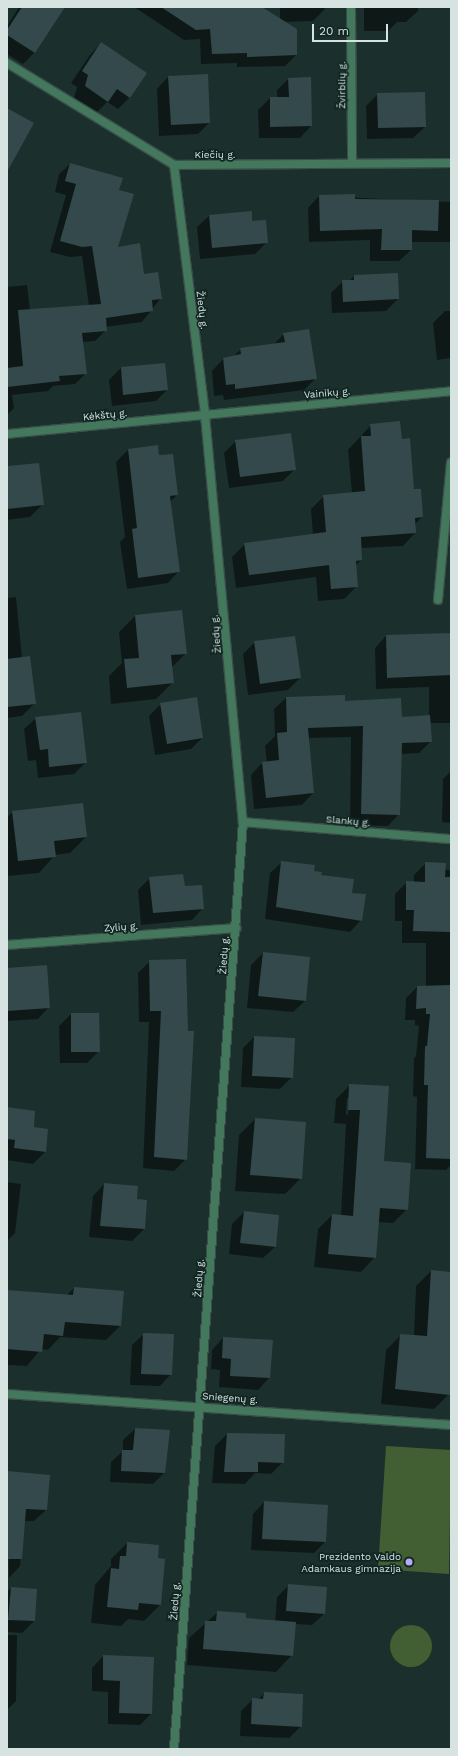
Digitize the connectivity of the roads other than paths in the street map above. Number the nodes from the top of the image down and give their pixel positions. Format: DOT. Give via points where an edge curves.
graph roads {
  1 [pos="351,7"];
  2 [pos="7,63"];
  3 [pos="352,162"];
  4 [pos="451,163"];
  5 [pos="174,165"];
  6 [pos="451,391"];
  7 [pos="206,415"];
  8 [pos="7,434"];
  9 [pos="451,463"];
  10 [pos="438,600"];
  11 [pos="244,822"];
  12 [pos="451,839"];
  13 [pos="236,928"];
  14 [pos="7,945"];
  15 [pos="7,1394"];
  16 [pos="200,1406"];
  17 [pos="451,1425"];
  18 [pos="174,1749"];
  1 -- 3 [label="street, Žvirblių g."];
  2 -- 5 [label="street"];
  3 -- 4 [label="street, Kiečių g."];
  3 -- 5 [label="street, Kiečių g."];
  5 -- 7 [label="street, Žiedų g."];
  6 -- 7 [label="street, Vainikų g."];
  7 -- 8 [label="street, Kėkštų g."];
  7 -- 11 [label="street, Žiedų g."];
  9 -- 10 [label="street"];
  11 -- 12 [label="street, Slankų g."];
  11 -- 13 [label="street, Žiedų g."];
  13 -- 14 [label="street, Zylių g."];
  13 -- 16 [label="street, Žiedų g."];
  15 -- 16 [label="street, Sniegenų g."];
  16 -- 17 [label="street, Sniegenų g."];
  16 -- 18 [label="street, Žiedų g."];
}
